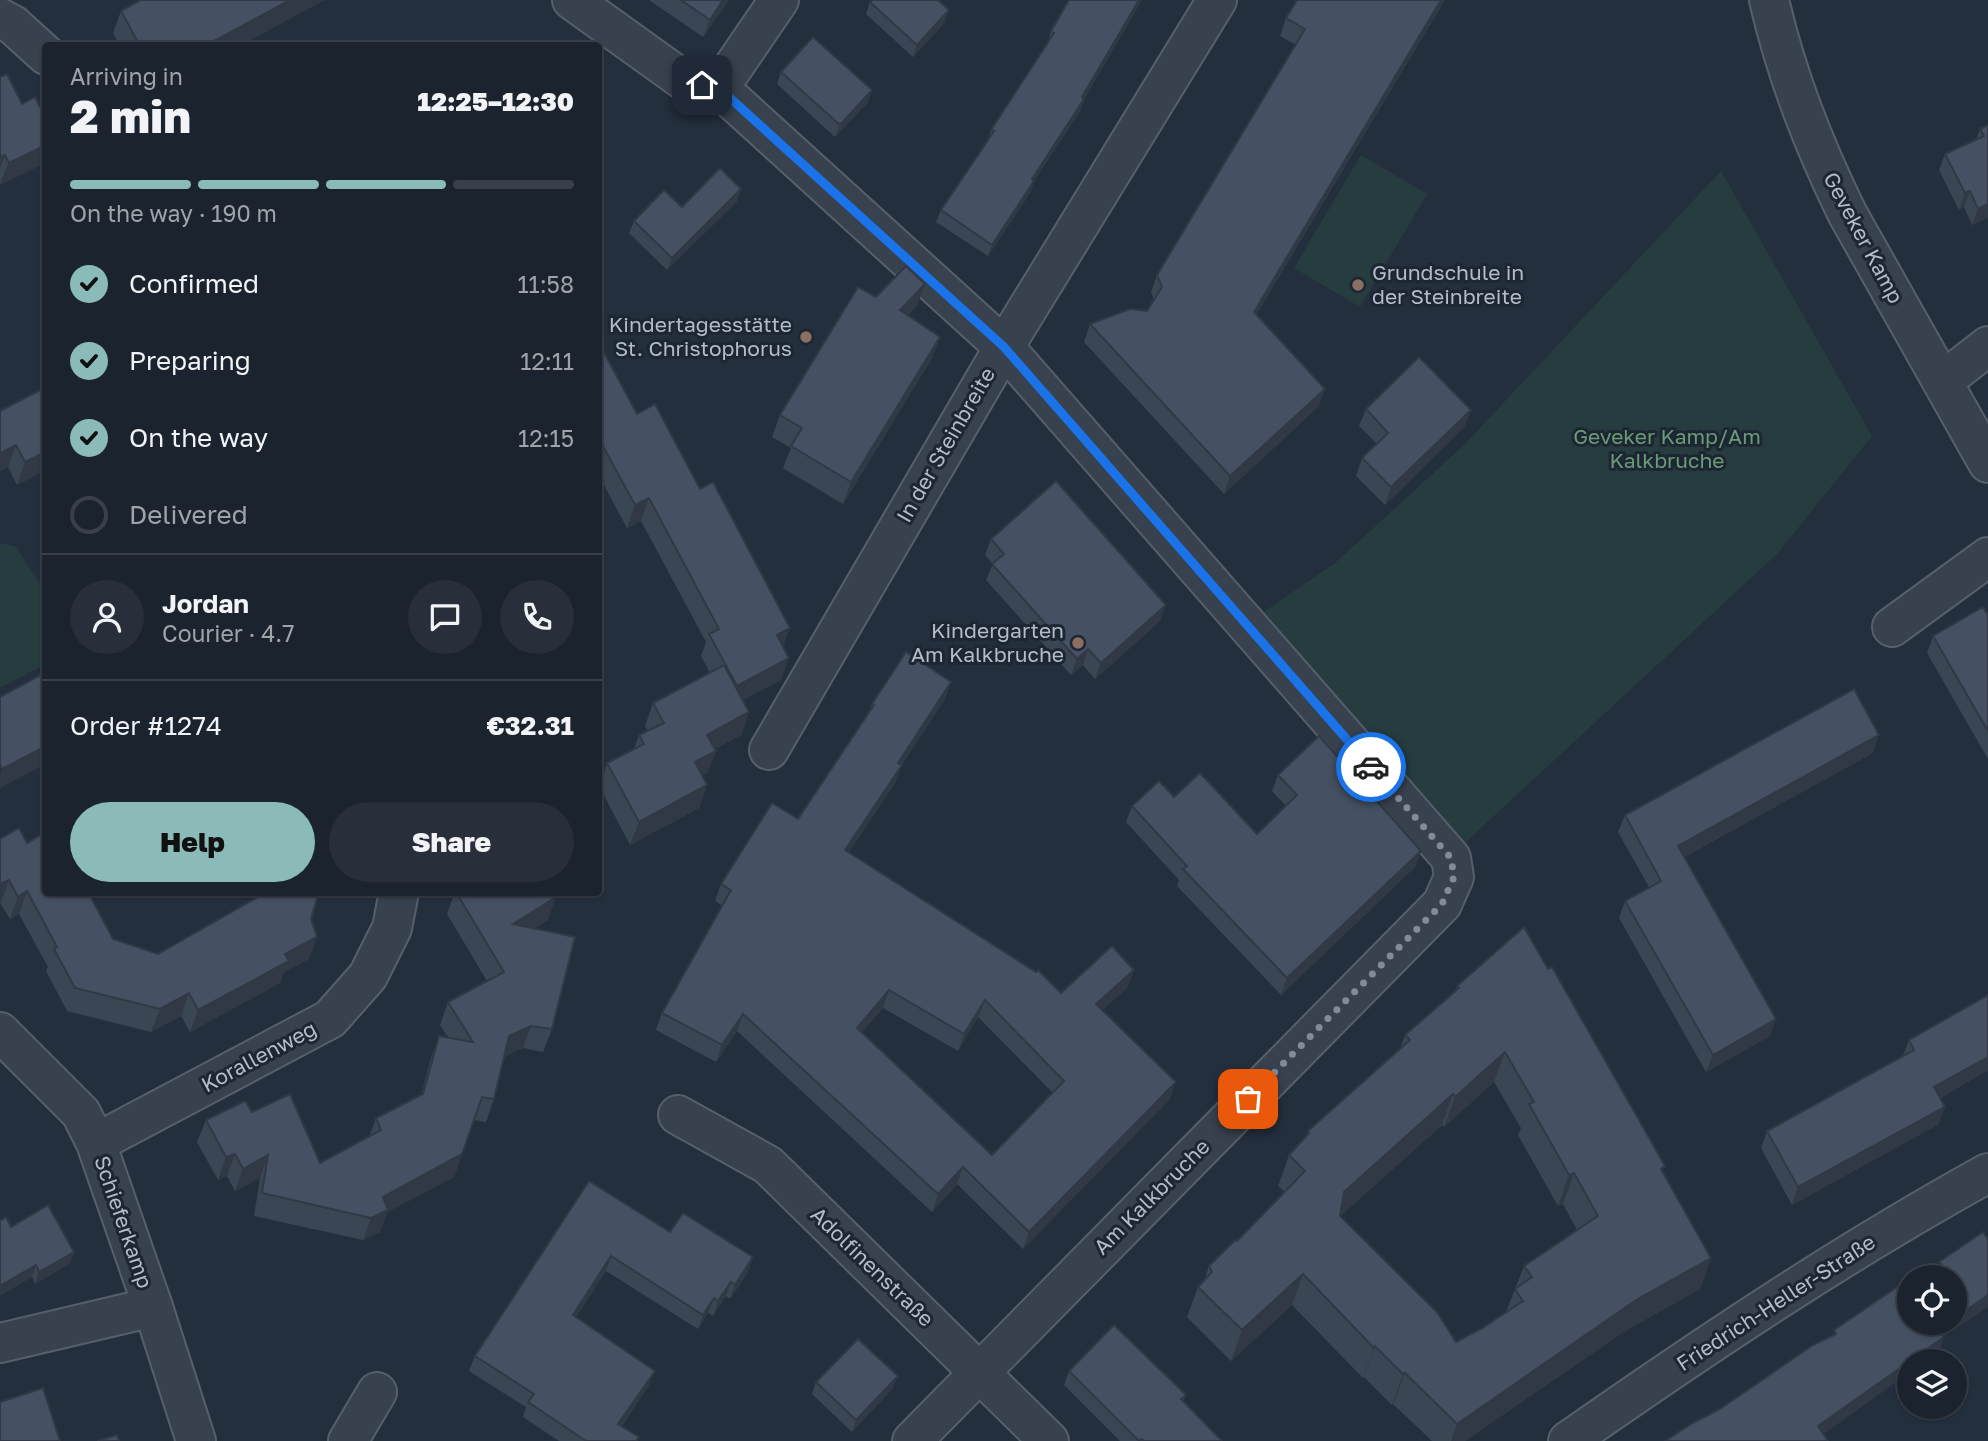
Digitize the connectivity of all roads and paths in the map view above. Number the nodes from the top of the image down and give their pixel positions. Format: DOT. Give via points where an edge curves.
graph roads {
  1 [pos="572,0"];
  2 [pos="779,0"];
  3 [pos="1217,0"];
  4 [pos="1769,0"];
  5 [pos="0,18"];
  6 [pos="42,51"];
  7 [pos="719,88"];
  8 [pos="1988,346"];
  9 [pos="1004,347"];
  10 [pos="1943,380"];
  11 [pos="1988,463"];
  12 [pos="1988,557"];
  13 [pos="1892,627"];
  14 [pos="769,750"];
  15 [pos="398,896"];
  16 [pos="0,1032"];
  17 [pos="678,1115"];
  18 [pos="96,1143"];
  19 [pos="1988,1173"];
  20 [pos="153,1307"];
  21 [pos="0,1343"];
  22 [pos="979,1371"];
  23 [pos="377,1392"];
  24 [pos="196,1441"];
  25 [pos="348,1441"];
  26 [pos="912,1441"];
  27 [pos="1049,1441"];
  28 [pos="1568,1441"];
  1 -- 7 [label="street" via="686,82"];
  2 -- 7 [label="street"];
  3 -- 9 [label="street, In der Steinbreite"];
  4 -- 10 [label="street, Geveker Kamp" via="1812,139 1847,213"];
  5 -- 6 [label="street"];
  7 -- 9 [label="street, Am Kalkbruche"];
  8 -- 10 [label="street"];
  9 -- 14 [label="street, In der Steinbreite"];
  9 -- 22 [label="street, Am Kalkbruche" via="1451,858 1454,877 1442,904"];
  10 -- 11 [label="street, Geveker Kamp"];
  12 -- 13 [label="street"];
  15 -- 18 [label="street, Korallenweg" via="392,928 368,976 330,1019"];
  16 -- 18 [label="street, Schieferkamp" via="81,1113"];
  17 -- 22 [label="street, Adolfinenstraße" via="768,1165"];
  18 -- 20 [label="street, Schieferkamp"];
  19 -- 28 [label="street, Friedrich-Heller-Straße" via="1772,1304"];
  20 -- 21 [label="street"];
  20 -- 24 [label="street, Schieferkamp"];
  22 -- 26 [label="street, Am Kalkbruche"];
  22 -- 27 [label="street, Adolfinenstraße"];
  23 -- 25 [label="street"];
}
